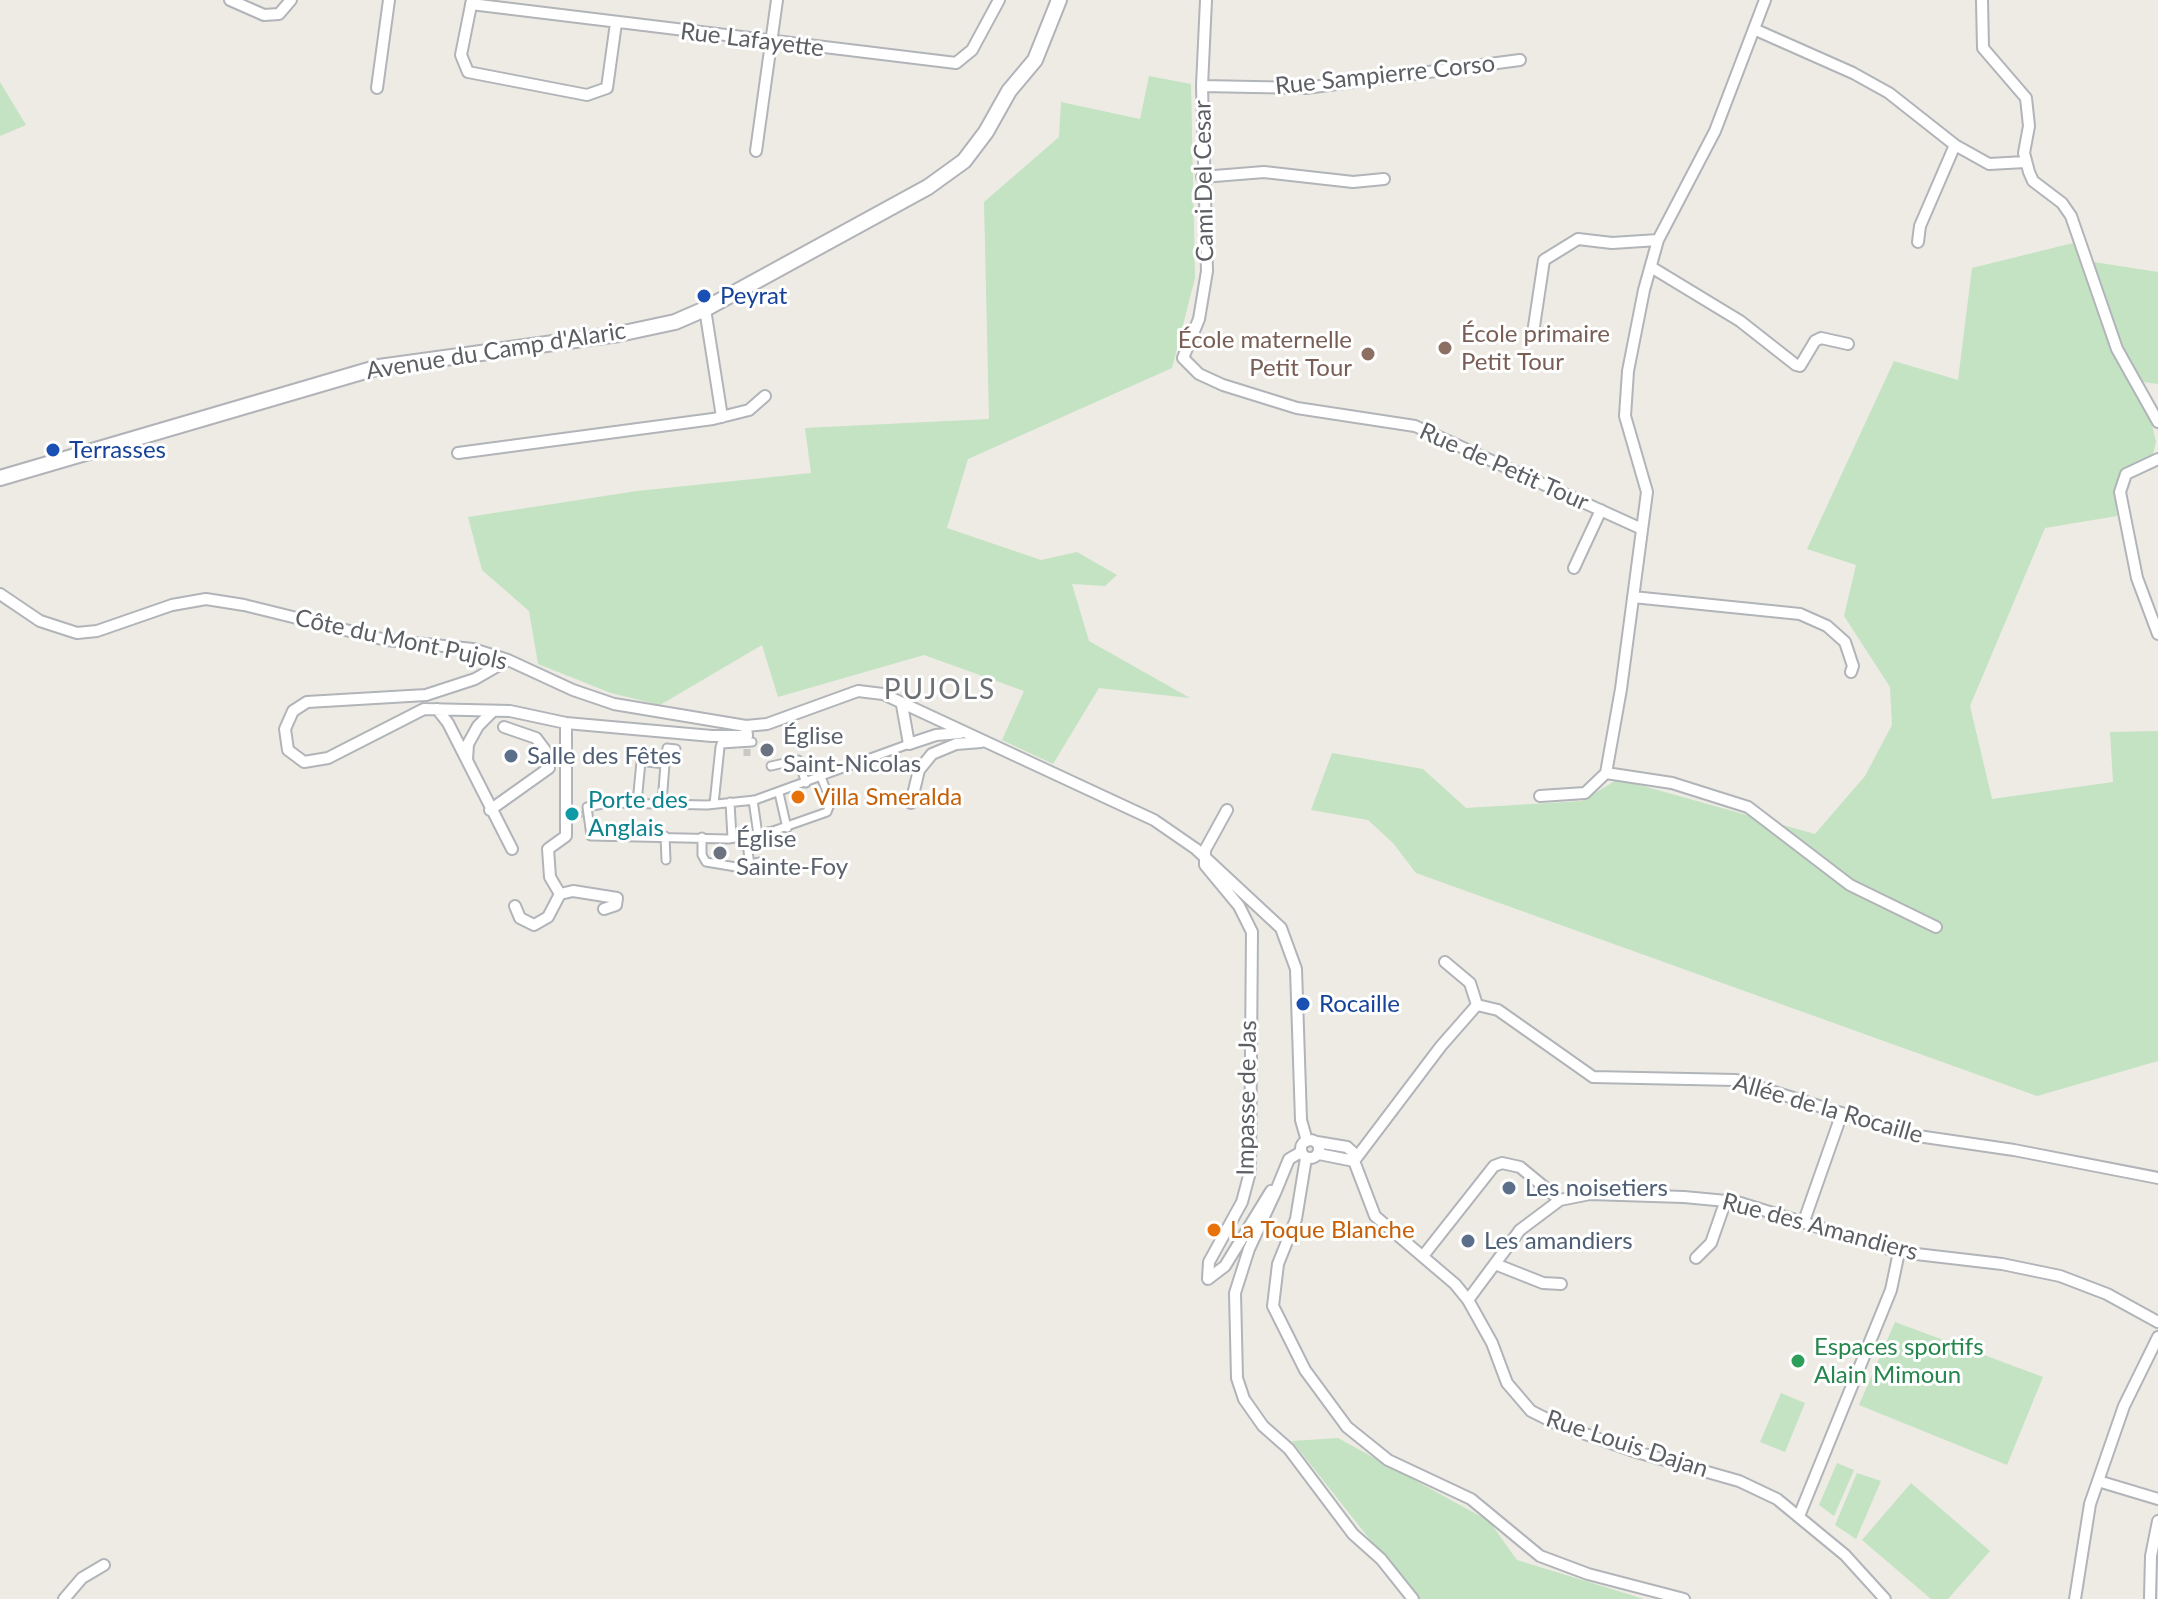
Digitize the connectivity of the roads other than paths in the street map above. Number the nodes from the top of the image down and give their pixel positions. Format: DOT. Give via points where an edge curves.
graph roads {
  1 [pos="230,0"];
  2 [pos="291,0"];
  3 [pos="389,0"];
  4 [pos="777,0"];
  5 [pos="999,0"];
  6 [pos="1059,0"];
  7 [pos="1206,0"];
  8 [pos="1765,0"];
  9 [pos="1982,0"];
  10 [pos="472,2"];
  11 [pos="616,23"];
  12 [pos="1756,30"];
  13 [pos="772,43"];
  14 [pos="1520,60"];
  15 [pos="1202,86"];
  16 [pos="377,88"];
  17 [pos="1955,145"];
  18 [pos="756,151"];
  19 [pos="2025,162"];
  20 [pos="1202,177"];
  21 [pos="1384,179"];
  22 [pos="1658,240"];
  23 [pos="1918,242"];
  24 [pos="1651,267"];
  25 [pos="705,309"];
  26 [pos="1533,333"];
  27 [pos="1848,344"];
  28 [pos="1183,358"];
  29 [pos="765,396"];
  30 [pos="722,417"];
  31 [pos="2158,422"];
  32 [pos="458,453"];
  33 [pos="2158,459"];
  34 [pos="0,478"];
  35 [pos="1601,510"];
  36 [pos="1642,529"];
  37 [pos="1574,568"];
  38 [pos="0,594"];
  39 [pos="1633,597"];
  40 [pos="2158,634"];
  41 [pos="508,660"];
  42 [pos="1851,672"];
  43 [pos="902,705"];
  44 [pos="437,709"];
  45 [pos="493,711"];
  46 [pos="566,723"];
  47 [pos="504,727"];
  48 [pos="963,733"];
  49 [pos="747,738"];
  50 [pos="983,742"];
  51 [pos="909,744"];
  52 [pos="676,749"];
  53 [pos="633,750"];
  54 [pos="647,762"];
  55 [pos="467,763"];
  56 [pos="665,764"];
  57 [pos="771,766"];
  58 [pos="1606,773"];
  59 [pos="821,777"];
  60 [pos="806,783"];
  61 [pos="778,794"];
  62 [pos="1540,796"];
  63 [pos="753,800"];
  64 [pos="730,802"];
  65 [pos="637,803"];
  66 [pos="662,803"];
  67 [pos="911,803"];
  68 [pos="710,805"];
  69 [pos="490,810"];
  70 [pos="1227,810"];
  71 [pos="787,828"];
  72 [pos="758,835"];
  73 [pos="665,836"];
  74 [pos="705,836"];
  75 [pos="746,837"];
  76 [pos="732,838"];
  77 [pos="512,849"];
  78 [pos="1206,859"];
  79 [pos="666,860"];
  80 [pos="760,862"];
  81 [pos="750,865"];
  82 [pos="560,894"];
  83 [pos="515,906"];
  84 [pos="604,909"];
  85 [pos="1936,927"];
  86 [pos="1445,962"];
  87 [pos="1477,1005"];
  88 [pos="1842,1113"];
  89 [pos="1314,1146"];
  90 [pos="1304,1155"];
  91 [pos="1355,1158"];
  92 [pos="2158,1178"];
  93 [pos="1275,1193"];
  94 [pos="1560,1200"];
  95 [pos="1726,1200"];
  96 [pos="1804,1221"];
  97 [pos="1899,1252"];
  98 [pos="1423,1256"];
  99 [pos="1696,1258"];
  100 [pos="1495,1264"];
  101 [pos="1484,1276"];
  102 [pos="1455,1284"];
  103 [pos="1561,1284"];
  104 [pos="1468,1300"];
  105 [pos="2158,1322"];
  106 [pos="2158,1337"];
  107 [pos="2098,1481"];
  108 [pos="2158,1499"];
  109 [pos="1799,1516"];
  110 [pos="2158,1521"];
  111 [pos="104,1565"];
  112 [pos="1881,1597"];
  113 [pos="64,1599"];
  114 [pos="1413,1599"];
  115 [pos="1684,1599"];
  116 [pos="2075,1599"];
  117 [pos="2150,1599"];
  1 -- 2 [label="street" via="264,15 279,14"];
  3 -- 16 [label="street"];
  4 -- 13 [label="street"];
  5 -- 13 [label="street, Rue Lafayette" via="972,50 956,63"];
  6 -- 25 [label="main road, Avenue du Camp d'Alaric" via="1035,60 964,161 928,187"];
  7 -- 15 [label="street, Cami Del Cesar"];
  8 -- 12 [label="street"];
  9 -- 19 [label="street" via="1983,48 2026,98"];
  10 -- 11 [label="street, Rue Lafayette"];
  10 -- 11 [label="street" via="461,55 468,72 587,95 607,88"];
  11 -- 13 [label="street, Rue Lafayette"];
  12 -- 17 [label="street" via="1889,93"];
  12 -- 22 [label="street" via="1715,131"];
  13 -- 18 [label="street"];
  14 -- 15 [label="street, Rue Sampierre Corso" via="1306,88"];
  15 -- 20 [label="street, Cami Del Cesar"];
  17 -- 19 [label="street" via="1989,164"];
  17 -- 23 [label="street"];
  19 -- 31 [label="street" via="2033,181 2071,216 2117,349"];
  20 -- 21 [label="street" via="1264,172 1353,182"];
  20 -- 28 [label="street, Cami Del Cesar" via="1207,271 1199,319"];
  22 -- 24 [label="street"];
  22 -- 26 [label="street" via="1578,239 1544,260"];
  24 -- 27 [label="street" via="1740,321 1796,365 1821,338"];
  24 -- 36 [label="street" via="1628,371 1625,416 1647,492"];
  25 -- 30 [label="street"];
  25 -- 34 [label="main road, Avenue du Camp d'Alaric" via="675,322 619,334 365,370"];
  28 -- 35 [label="street, Rue de Petit Tour" via="1199,374 1223,385 1297,408 1415,426"];
  29 -- 30 [label="street" via="749,410"];
  30 -- 32 [label="street"];
  33 -- 40 [label="street" via="2126,474 2120,492 2137,578"];
  35 -- 36 [label="street, Rue de Petit Tour"];
  35 -- 37 [label="street"];
  36 -- 39 [label="street"];
  38 -- 41 [label="street, Côte du Mont Pujols" via="40,621 77,633 206,599 386,640 473,649"];
  39 -- 42 [label="street" via="1800,614 1827,626 1845,642"];
  39 -- 58 [label="street"];
  41 -- 44 [label="street" via="475,679 426,695 307,702 293,711 285,729 288,750 304,762 328,758 424,709"];
  41 -- 49 [label="street, Côte du Mont Pujols" via="573,690"];
  43 -- 48 [label="street"];
  43 -- 49 [label="street" via="883,694 858,691 767,724"];
  43 -- 51 [label="street"];
  44 -- 45 [label="street"];
  44 -- 55 [label="street"];
  45 -- 46 [label="street"];
  45 -- 55 [label="street" via="468,744"];
  46 -- 49 [label="street"];
  46 -- 82 [label="street" via="566,836 548,849 550,877"];
  47 -- 69 [label="street" via="536,738 549,768"];
  48 -- 50 [label="street"];
  48 -- 51 [label="street"];
  49 -- 68 [label="street" via="720,745"];
  50 -- 67 [label="street" via="956,744 932,754 919,770"];
  50 -- 78 [label="street" via="1154,820"];
  51 -- 59 [label="street"];
  52 -- 56 [label="street" via="667,748"];
  53 -- 65 [label="street" via="642,751"];
  54 -- 56 [label="street"];
  55 -- 69 [label="street"];
  56 -- 66 [label="street"];
  57 -- 60 [label="street" via="798,760"];
  58 -- 62 [label="street" via="1585,793"];
  58 -- 85 [label="street" via="1672,783 1748,807 1850,885"];
  59 -- 60 [label="street"];
  59 -- 71 [label="street" via="831,802 827,812"];
  60 -- 61 [label="street"];
  61 -- 63 [label="street"];
  61 -- 71 [label="street"];
  63 -- 64 [label="street"];
  63 -- 72 [label="street"];
  64 -- 68 [label="street"];
  64 -- 76 [label="street"];
  65 -- 66 [label="street"];
  65 -- 73 [label="street" via="587,807 591,836"];
  66 -- 68 [label="street"];
  69 -- 77 [label="street"];
  70 -- 78 [label="street" via="1205,850"];
  71 -- 72 [label="street"];
  72 -- 75 [label="street"];
  73 -- 74 [label="street"];
  73 -- 79 [label="street"];
  74 -- 76 [label="street"];
  74 -- 81 [label="street" via="706,862"];
  75 -- 76 [label="street"];
  75 -- 81 [label="street"];
  78 -- 89 [label="street" via="1281,928 1292,952 1301,1120"];
  78 -- 93 [label="street, Impasse de Jas" via="1205,865 1239,906 1252,932 1250,1172 1242,1202 1209,1262 1208,1279 1225,1266 1271,1191"];
  80 -- 81 [label="street"];
  82 -- 83 [label="street" via="548,917 534,925 520,918"];
  82 -- 84 [label="street" via="617,898 616,905"];
  86 -- 87 [label="street" via="1470,983"];
  87 -- 88 [label="street, Allée de la Rocaille" via="1498,1010 1593,1077 1736,1080"];
  87 -- 91 [label="street"];
  88 -- 92 [label="street, Allée de la Rocaille" via="1911,1135"];
  88 -- 96 [label="street"];
  89 -- 90 [label="street"];
  89 -- 90 [label="street"];
  89 -- 91 [label="street"];
  90 -- 93 [label="street" via="1289,1159"];
  90 -- 115 [label="street" via="1296,1219 1278,1264 1273,1306 1305,1370 1347,1427 1388,1460 1471,1499 1540,1556"];
  91 -- 98 [label="street, Rue Louis Dajan" via="1375,1216"];
  93 -- 114 [label="street, Impasse de Jas" via="1235,1293 1237,1378 1244,1399"];
  94 -- 95 [label="street, Rue des Amandiers" via="1590,1194"];
  94 -- 98 [label="street" via="1520,1167 1494,1166"];
  94 -- 100 [label="street, Rue des Amandiers" via="1529,1220"];
  95 -- 96 [label="street, Rue des Amandiers"];
  95 -- 99 [label="street" via="1711,1243"];
  96 -- 97 [label="street, Rue des Amandiers"];
  97 -- 105 [label="street, Rue des Amandiers" via="2060,1276"];
  97 -- 109 [label="street" via="1891,1290"];
  98 -- 102 [label="street, Rue Louis Dajan"];
  100 -- 101 [label="street, Rue des Amandiers"];
  100 -- 103 [label="street" via="1543,1283"];
  101 -- 102 [label="street"];
  101 -- 104 [label="street, Rue des Amandiers"];
  102 -- 104 [label="street, Rue Louis Dajan"];
  104 -- 109 [label="street, Rue Louis Dajan" via="1507,1383 1531,1411 1633,1451 1739,1481"];
  106 -- 107 [label="street" via="2124,1406"];
  107 -- 108 [label="street"];
  107 -- 116 [label="street"];
  109 -- 112 [label="street, Rue Louis Dajan" via="1845,1555"];
  110 -- 117 [label="street"];
  111 -- 113 [label="street" via="82,1578"];
}
